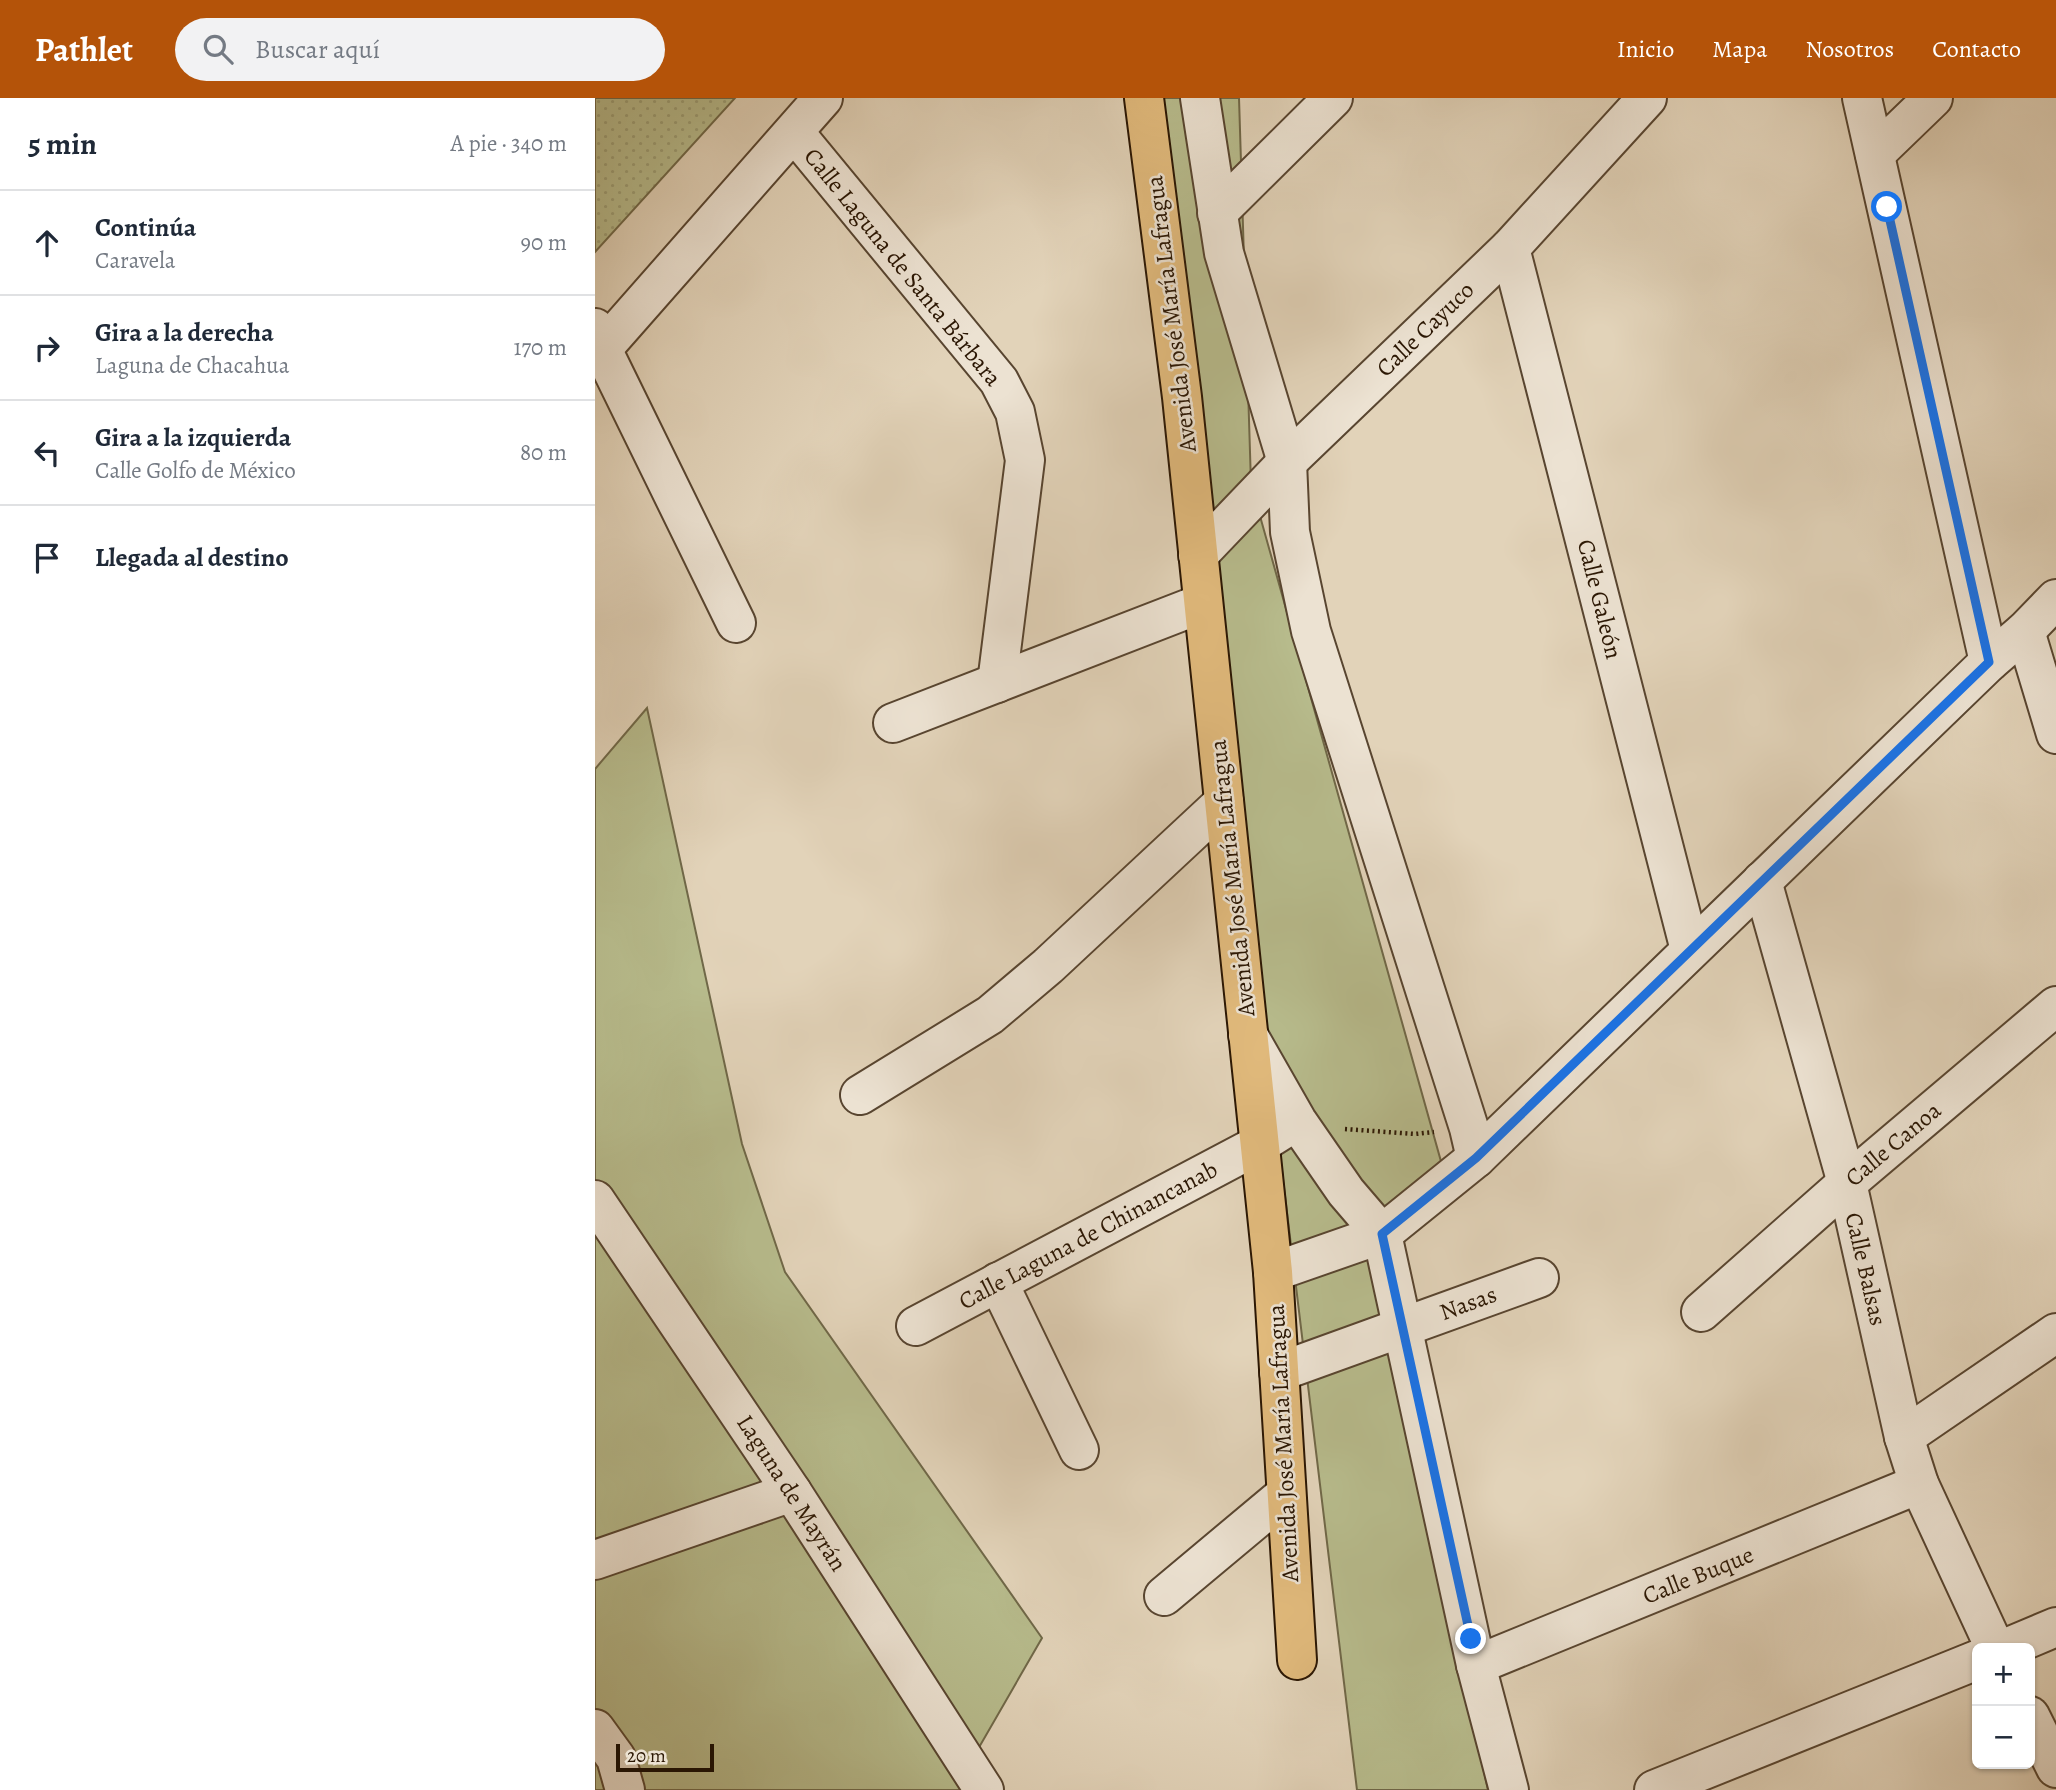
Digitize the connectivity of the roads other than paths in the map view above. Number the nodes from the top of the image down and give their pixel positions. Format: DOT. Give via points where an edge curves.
graph roads {
  1 [pos="823,98"];
  2 [pos="1144,98"];
  3 [pos="1200,98"];
  4 [pos="1333,98"];
  5 [pos="1862,98"];
  6 [pos="1933,98"];
  7 [pos="1642,100"];
  8 [pos="794,132"];
  9 [pos="1875,154"];
  10 [pos="1217,213"];
  11 [pos="1510,248"];
  12 [pos="597,344"];
  13 [pos="1287,461"];
  14 [pos="1198,555"];
  15 [pos="2056,599"];
  16 [pos="1203,603"];
  17 [pos="736,623"];
  18 [pos="2025,631"];
  19 [pos="1989,662"];
  20 [pos="997,683"];
  21 [pos="893,723"];
  22 [pos="2056,734"];
  23 [pos="1224,802"];
  24 [pos="1762,881"];
  25 [pos="1690,950"];
  26 [pos="2056,1006"];
  27 [pos="1248,1035"];
  28 [pos="860,1095"];
  29 [pos="1297,1121"];
  30 [pos="1260,1144"];
  31 [pos="1473,1144"];
  32 [pos="1847,1183"];
  33 [pos="595,1200"];
  34 [pos="1382,1234"];
  35 [pos="1273,1272"];
  36 [pos="1539,1278"];
  37 [pos="998,1282"];
  38 [pos="1701,1312"];
  39 [pos="916,1326"];
  40 [pos="1403,1327"];
  41 [pos="2056,1333"];
  42 [pos="1279,1372"];
  43 [pos="1904,1437"];
  44 [pos="1079,1450"];
  45 [pos="1919,1485"];
  46 [pos="792,1492"];
  47 [pos="1286,1494"];
  48 [pos="595,1560"];
  49 [pos="1164,1596"];
  50 [pos="2056,1627"];
  51 [pos="1993,1643"];
  52 [pos="2018,1643"];
  53 [pos="1297,1660"];
  54 [pos="1972,1662"];
  55 [pos="1476,1665"];
  56 [pos="2035,1726"];
  57 [pos="595,1729"];
  58 [pos="2056,1768"];
  59 [pos="625,1790"];
  60 [pos="984,1790"];
  61 [pos="1509,1790"];
  62 [pos="1654,1790"];
  1 -- 8 [label="street"];
  2 -- 14 [label="main road, Avenida José María Lafragua"];
  3 -- 10 [label="street"];
  4 -- 10 [label="street"];
  5 -- 9 [label="street"];
  6 -- 9 [label="street"];
  7 -- 11 [label="street, Calle Cayuco"];
  8 -- 12 [label="street"];
  8 -- 20 [label="street, Calle Laguna de Santa Bárbara" via="999,381 1015,412 1025,460"];
  9 -- 19 [label="street"];
  10 -- 13 [label="street" via="1224,253"];
  11 -- 13 [label="street, Calle Cayuco"];
  11 -- 25 [label="street, Calle Galeón"];
  12 -- 17 [label="street"];
  13 -- 14 [label="street, Calle Cayuco"];
  13 -- 31 [label="street" via="1290,532 1311,631"];
  14 -- 16 [label="main road, Avenida José María Lafragua"];
  15 -- 18 [label="street"];
  16 -- 20 [label="street"];
  16 -- 23 [label="main road, Avenida José María Lafragua"];
  18 -- 19 [label="street"];
  18 -- 22 [label="street"];
  19 -- 24 [label="street"];
  20 -- 21 [label="street"];
  23 -- 27 [label="main road, Avenida José María Lafragua"];
  23 -- 28 [label="street" via="990,1015"];
  24 -- 25 [label="street"];
  24 -- 32 [label="street, Calle Balsas"];
  25 -- 31 [label="street"];
  26 -- 32 [label="street, Calle Canoa"];
  27 -- 29 [label="street"];
  27 -- 30 [label="main road, Avenida José María Lafragua"];
  29 -- 30 [label="street, Calle Laguna de Chinancanab"];
  29 -- 34 [label="street" via="1346,1192"];
  30 -- 35 [label="main road, Avenida José María Lafragua"];
  30 -- 37 [label="street, Calle Laguna de Chinancanab"];
  31 -- 34 [label="street"];
  32 -- 38 [label="street, Calle Canoa"];
  32 -- 43 [label="street, Calle Balsas"];
  33 -- 46 [label="street, Laguna de Mayrán"];
  34 -- 35 [label="street"];
  34 -- 40 [label="street"];
  35 -- 42 [label="main road, Avenida José María Lafragua"];
  36 -- 40 [label="street, Nasas"];
  37 -- 39 [label="street, Calle Laguna de Chinancanab"];
  37 -- 44 [label="street"];
  40 -- 42 [label="street, Nasas"];
  40 -- 55 [label="street"];
  41 -- 43 [label="street"];
  42 -- 47 [label="main road, Avenida José María Lafragua"];
  43 -- 45 [label="street, Calle Balsas"];
  45 -- 51 [label="street, Calle Balsas"];
  45 -- 55 [label="street, Calle Buque"];
  46 -- 48 [label="street"];
  46 -- 60 [label="street, Laguna de Mayrán"];
  47 -- 49 [label="street"];
  47 -- 53 [label="main road, Avenida José María Lafragua"];
  50 -- 52 [label="street"];
  54 -- 62 [label="street"];
  55 -- 61 [label="street"];
  56 -- 58 [label="street"];
  57 -- 59 [label="street" via="616,1758"];
}
